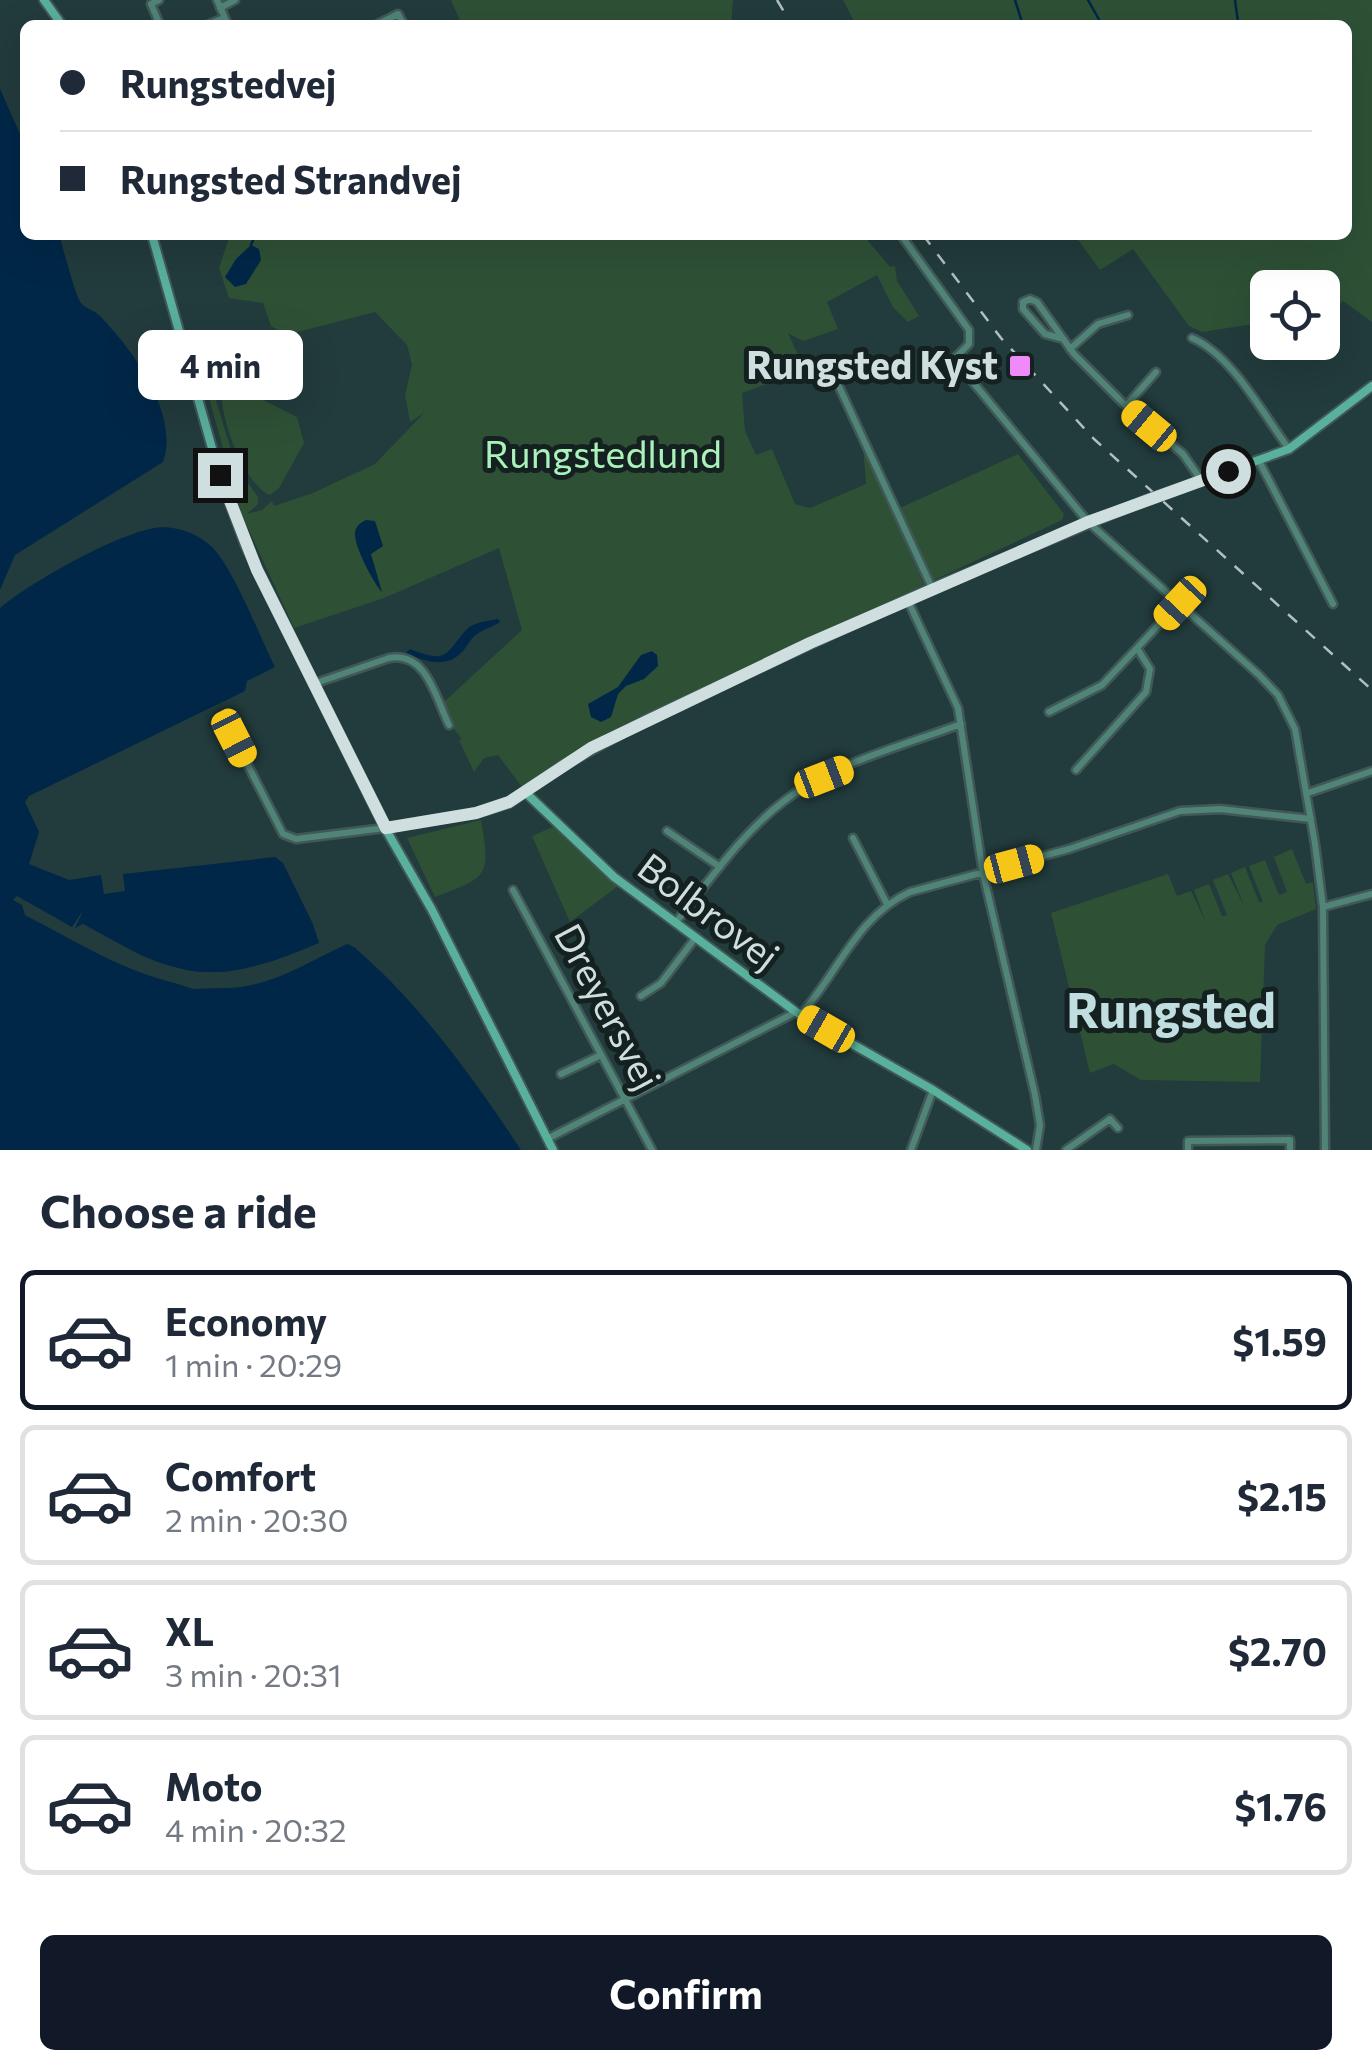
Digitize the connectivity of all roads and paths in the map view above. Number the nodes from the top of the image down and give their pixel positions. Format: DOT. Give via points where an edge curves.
graph roads {
  1 [pos="159,0"];
  2 [pos="235,0"];
  3 [pos="219,4"];
  4 [pos="158,20"];
  5 [pos="153,240"];
  6 [pos="905,240"];
  7 [pos="1128,315"];
  8 [pos="1060,338"];
  9 [pos="1192,338"];
  10 [pos="1070,349"];
  11 [pos="1156,372"];
  12 [pos="836,380"];
  13 [pos="1372,386"];
  14 [pos="1126,406"];
  15 [pos="1289,449"];
  16 [pos="1259,461"];
  17 [pos="1201,480"];
  18 [pos="1088,522"];
  19 [pos="932,588"];
  20 [pos="907,599"];
  21 [pos="1180,603"];
  22 [pos="1333,604"];
  23 [pos="1137,648"];
  24 [pos="313,684"];
  25 [pos="1049,712"];
  26 [pos="961,724"];
  27 [pos="449,726"];
  28 [pos="234,738"];
  29 [pos="1076,770"];
  30 [pos="1372,771"];
  31 [pos="526,792"];
  32 [pos="1308,792"];
  33 [pos="1312,819"];
  34 [pos="386,828"];
  35 [pos="667,830"];
  36 [pos="853,838"];
  37 [pos="720,867"];
  38 [pos="982,873"];
  39 [pos="513,890"];
  40 [pos="1372,894"];
  41 [pos="887,904"];
  42 [pos="1322,906"];
  43 [pos="676,922"];
  44 [pos="696,937"];
  45 [pos="641,996"];
  46 [pos="798,1013"];
  47 [pos="601,1055"];
  48 [pos="562,1074"];
  49 [pos="933,1090"];
  50 [pos="625,1100"];
  51 [pos="1118,1128"];
  52 [pos="547,1139"];
  53 [pos="1257,1140"];
  54 [pos="1290,1149"];
  55 [pos="553,1150"];
  56 [pos="652,1150"];
  57 [pos="911,1150"];
  58 [pos="1027,1150"];
  59 [pos="1036,1150"];
  60 [pos="1066,1150"];
  61 [pos="1188,1150"];
  62 [pos="1256,1150"];
  63 [pos="1325,1150"];
  1 -- 4 [label="street" via="150,4"];
  2 -- 3 [label="street"];
  5 -- 24 [label="main road" via="219,473"];
  6 -- 18 [label="street" via="969,330 969,344 954,360"];
  7 -- 10 [label="street" via="1098,324"];
  8 -- 8 [label="street" via="1037,302 1024,302 1045,334"];
  8 -- 10 [label="street"];
  9 -- 15 [label="street" via="1226,362"];
  10 -- 14 [label="street"];
  11 -- 14 [label="street"];
  12 -- 19 [label="street"];
  13 -- 15 [label="main road"];
  14 -- 17 [label="street" via="1183,454"];
  15 -- 16 [label="main road"];
  16 -- 17 [label="main road"];
  16 -- 22 [label="street"];
  17 -- 18 [label="main road, bridge"];
  18 -- 19 [label="main road"];
  18 -- 21 [label="street"];
  19 -- 20 [label="main road"];
  20 -- 26 [label="street"];
  20 -- 31 [label="main road" via="647,719"];
  21 -- 23 [label="street"];
  21 -- 32 [label="street" via="1278,695 1295,729"];
  23 -- 25 [label="street" via="1102,685"];
  23 -- 29 [label="street" via="1150,670 1146,692"];
  24 -- 27 [label="street" via="390,658 414,660"];
  24 -- 34 [label="main road"];
  26 -- 37 [label="street" via="806,786 764,817"];
  26 -- 38 [label="street"];
  28 -- 34 [label="street" via="283,834 296,839"];
  30 -- 32 [label="street"];
  31 -- 34 [label="main road" via="488,810"];
  31 -- 43 [label="main road, Bolbrovej" via="614,877"];
  32 -- 33 [label="street"];
  33 -- 38 [label="street" via="1180,810"];
  33 -- 42 [label="street"];
  34 -- 52 [label="main road"];
  35 -- 37 [label="street"];
  36 -- 41 [label="street"];
  37 -- 43 [label="street"];
  38 -- 41 [label="street"];
  38 -- 59 [label="street" via="1036,1095"];
  39 -- 47 [label="street, Dreyersvej"];
  40 -- 42 [label="street"];
  41 -- 46 [label="street"];
  42 -- 63 [label="street"];
  43 -- 44 [label="main road, Bolbrovej"];
  44 -- 45 [label="street" via="661,983"];
  44 -- 46 [label="main road, Bolbrovej"];
  46 -- 49 [label="main road, Bolbrovej"];
  46 -- 50 [label="street"];
  47 -- 48 [label="street"];
  47 -- 50 [label="street, Dreyersvej"];
  49 -- 57 [label="street"];
  49 -- 58 [label="main road, Bolbrovej"];
  50 -- 52 [label="street"];
  50 -- 56 [label="street, Dreyersvej"];
  51 -- 60 [label="street" via="1110,1119 1102,1122"];
  52 -- 55 [label="main road"];
  53 -- 54 [label="street" via="1290,1140"];
  53 -- 61 [label="street" via="1188,1141"];
  53 -- 62 [label="street"];
}
